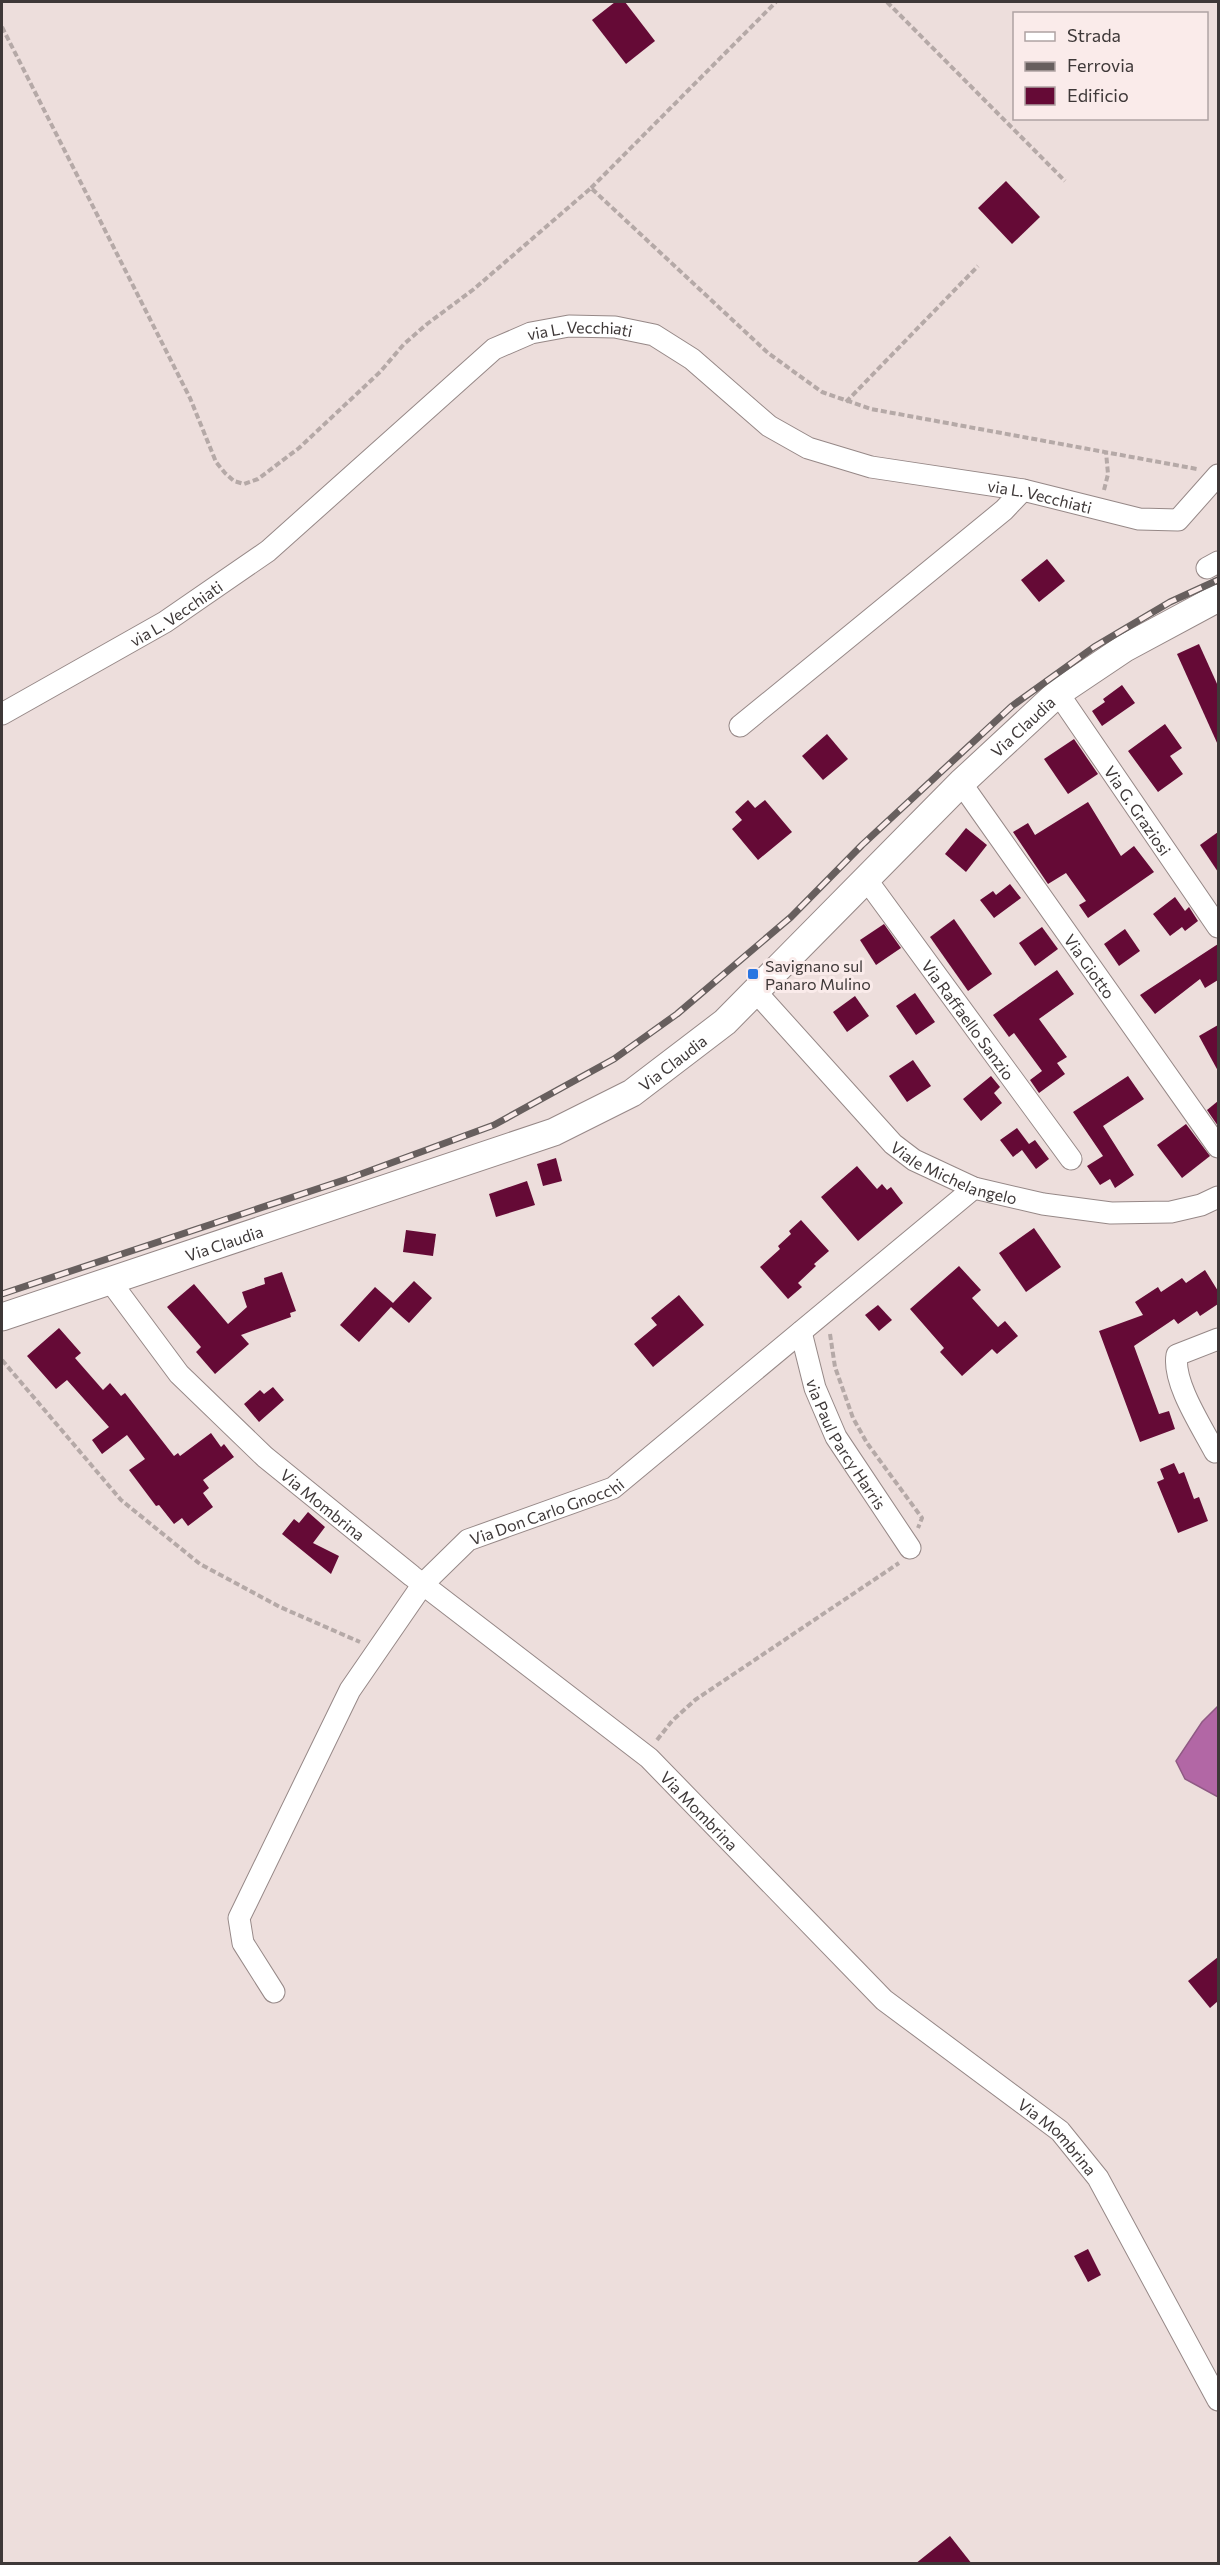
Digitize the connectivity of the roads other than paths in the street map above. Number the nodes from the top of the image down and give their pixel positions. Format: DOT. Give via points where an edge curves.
graph roads {
  1 [pos="1218,475"];
  2 [pos="1023,490"];
  3 [pos="1218,598"];
  4 [pos="1059,693"];
  5 [pos="2,714"];
  6 [pos="741,726"];
  7 [pos="961,783"];
  8 [pos="866,879"];
  9 [pos="1218,927"];
  10 [pos="756,992"];
  11 [pos="1218,1147"];
  12 [pos="1071,1159"];
  13 [pos="974,1188"];
  14 [pos="1218,1197"];
  15 [pos="110,1281"];
  16 [pos="2,1317"];
  17 [pos="801,1332"];
  18 [pos="1218,1339"];
  19 [pos="1215,1452"];
  20 [pos="910,1548"];
  21 [pos="417,1580"];
  22 [pos="274,1992"];
  23 [pos="1218,2400"];
  1 -- 2 [label="street, via L. Vecchiati" via="1178,520 1139,519"];
  2 -- 5 [label="street, via L. Vecchiati" via="871,467 808,448 769,426 692,359 654,335 615,327 569,326 531,333 494,349 268,551 165,622"];
  2 -- 6 [label="street" via="1004,510"];
  3 -- 4 [label="main road, Via Claudia" via="1125,648"];
  4 -- 7 [label="main road, Via Claudia"];
  4 -- 9 [label="street, Via G. Graziosi"];
  7 -- 8 [label="main road, Via Claudia"];
  7 -- 11 [label="street, Via Giotto"];
  8 -- 10 [label="main road, Via Claudia"];
  8 -- 12 [label="street, Via Raffaello Sanzio"];
  10 -- 13 [label="street, Viale Michelangelo" via="893,1144 915,1160"];
  10 -- 15 [label="main road, Via Claudia" via="725,1022 632,1093 554,1132"];
  13 -- 14 [label="street, Viale Michelangelo" via="1043,1204 1111,1213 1171,1212"];
  13 -- 17 [label="street, Via Don Carlo Gnocchi"];
  15 -- 16 [label="main road, Via Claudia"];
  15 -- 21 [label="street, Via Mombrina" via="179,1374 222,1418"];
  17 -- 20 [label="street, via Paul Parcy Harris" via="815,1389 836,1437"];
  17 -- 21 [label="street, Via Don Carlo Gnocchi" via="613,1488 468,1540"];
  18 -- 19 [label="street" via="1185,1350 1177,1355 1175,1364 1178,1379"];
  21 -- 22 [label="street, Via Don Carlo Gnocchi" via="350,1690 239,1918 243,1943"];
  21 -- 23 [label="street, Via Mombrina" via="645,1755 884,2000 1060,2130 1098,2178"];
}
